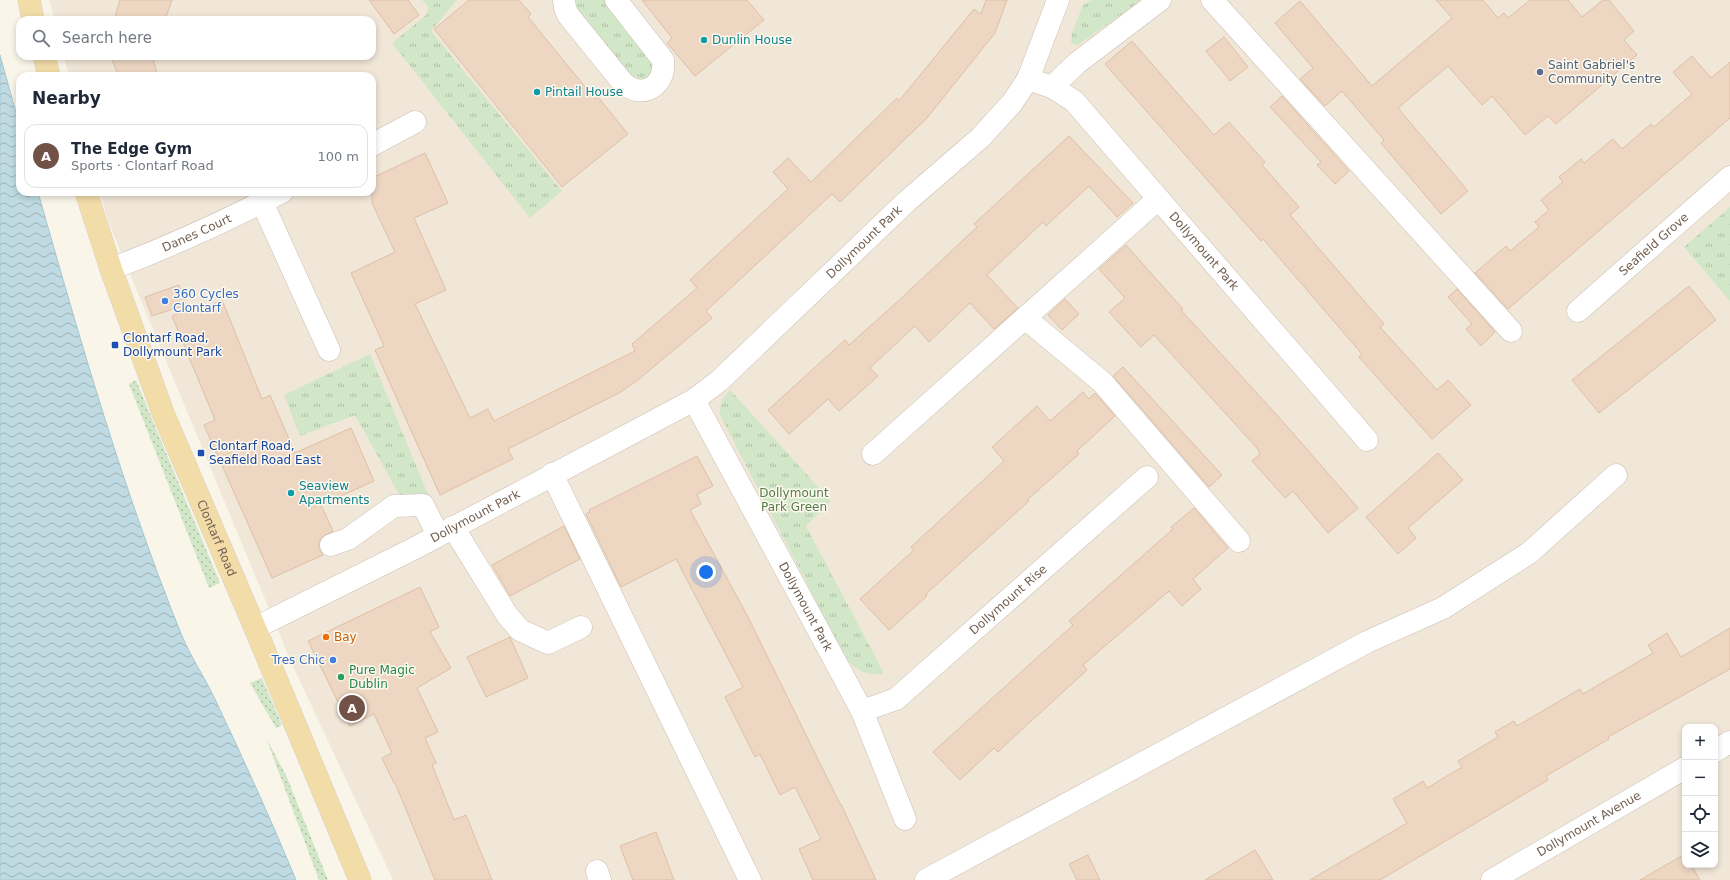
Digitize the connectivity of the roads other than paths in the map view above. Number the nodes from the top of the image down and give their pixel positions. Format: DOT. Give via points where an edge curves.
graph roads {
  1 [pos="29,0"];
  2 [pos="564,0"];
  3 [pos="616,0"];
  4 [pos="1058,0"];
  5 [pos="1160,0"];
  6 [pos="1212,0"];
  7 [pos="32,16"];
  8 [pos="45,60"];
  9 [pos="48,72"];
  10 [pos="1028,79"];
  11 [pos="1052,87"];
  12 [pos="415,122"];
  13 [pos="376,143"];
  14 [pos="1730,177"];
  15 [pos="87,196"];
  16 [pos="274,196"];
  17 [pos="1158,200"];
  18 [pos="262,202"];
  19 [pos="110,269"];
  20 [pos="1578,311"];
  21 [pos="1025,318"];
  22 [pos="1511,331"];
  23 [pos="329,350"];
  24 [pos="694,400"];
  25 [pos="1367,440"];
  26 [pos="873,454"];
  27 [pos="552,474"];
  28 [pos="1616,475"];
  29 [pos="1147,477"];
  30 [pos="446,531"];
  31 [pos="1240,541"];
  32 [pos="331,545"];
  33 [pos="581,627"];
  34 [pos="255,628"];
  35 [pos="862,711"];
  36 [pos="1730,742"];
  37 [pos="1718,749"];
  38 [pos="1682,770"];
  39 [pos="905,819"];
  40 [pos="360,880"];
  41 [pos="750,880"];
  42 [pos="926,880"];
  43 [pos="1492,880"];
  1 -- 7 [label="main road"];
  2 -- 3 [label="street" via="568,15 623,82 629,88 647,90 662,78 663,60"];
  4 -- 10 [label="street, Dollymount Park"];
  5 -- 11 [label="street" via="1077,63"];
  6 -- 22 [label="street"];
  8 -- 9 [label="main road"];
  10 -- 11 [label="street, Dollymount Park"];
  10 -- 24 [label="street, Dollymount Park" via="1012,103 980,138 906,202 719,381"];
  11 -- 17 [label="street, Dollymount Park" via="1074,101"];
  12 -- 13 [label="street"];
  14 -- 20 [label="street, Seafield Grove"];
  15 -- 19 [label="main road, Clontarf Road"];
  16 -- 18 [label="street, Danes Court"];
  17 -- 21 [label="street"];
  17 -- 25 [label="street, Dollymount Park"];
  18 -- 19 [label="street, Danes Court" via="222,223"];
  18 -- 23 [label="street"];
  19 -- 34 [label="main road, Clontarf Road" via="163,413"];
  21 -- 26 [label="street"];
  21 -- 31 [label="street" via="1102,382"];
  24 -- 27 [label="street, Dollymount Park"];
  24 -- 35 [label="street, Dollymount Park"];
  27 -- 30 [label="street, Dollymount Park"];
  27 -- 41 [label="street"];
  28 -- 42 [label="street" via="1529,553 1443,608 1367,642"];
  29 -- 35 [label="street, Dollymount Rise" via="896,699"];
  30 -- 32 [label="street" via="423,505 394,506 348,539"];
  30 -- 33 [label="street" via="520,630 548,643"];
  30 -- 34 [label="street, Dollymount Park"];
  34 -- 40 [label="main road, Clontarf Road"];
  35 -- 39 [label="street, Dollymount Park"];
  36 -- 37 [label="street"];
  38 -- 43 [label="street, Dollymount Avenue"];
}
